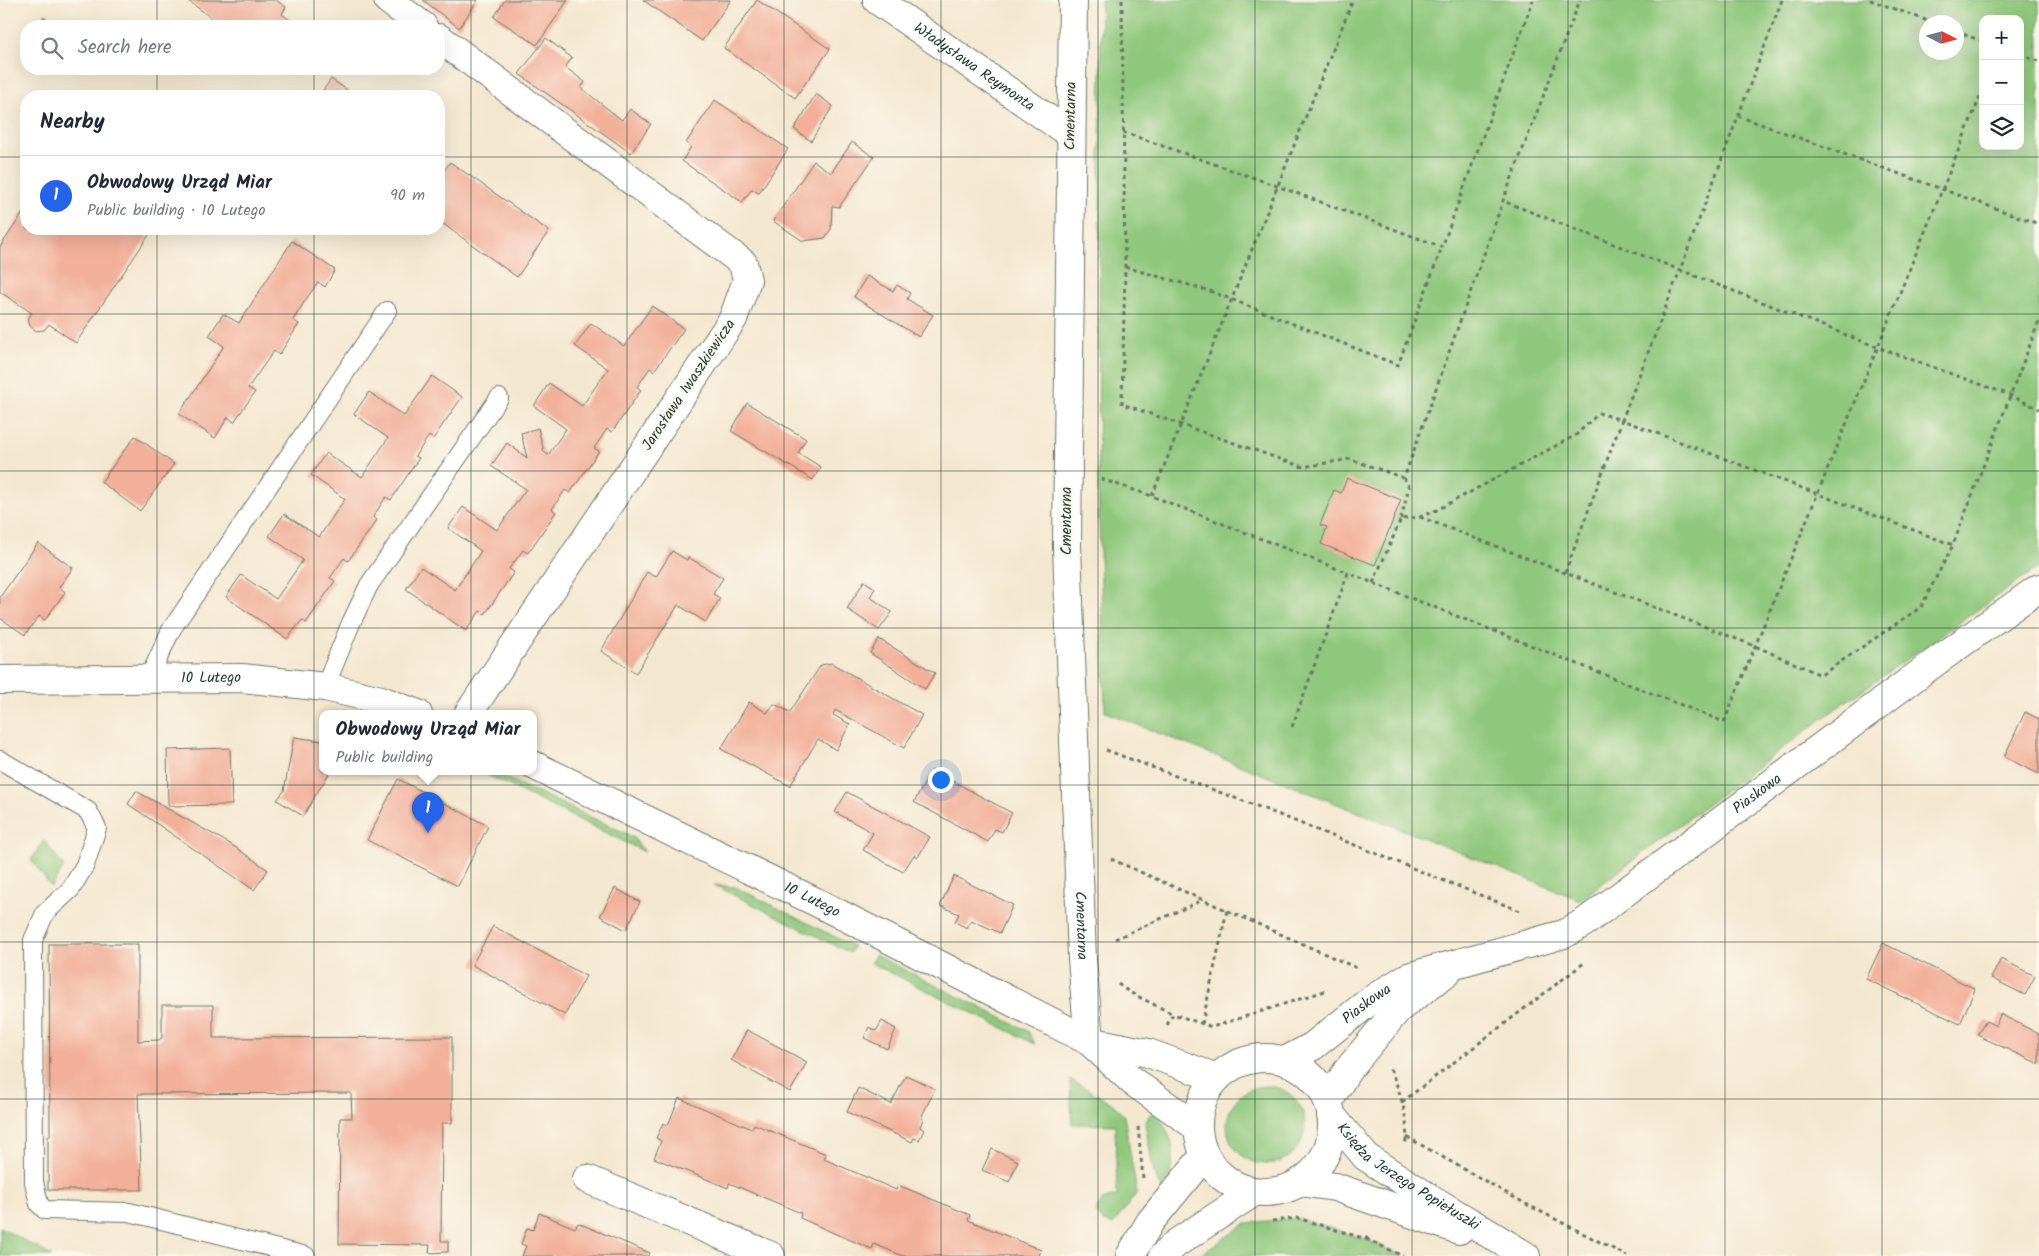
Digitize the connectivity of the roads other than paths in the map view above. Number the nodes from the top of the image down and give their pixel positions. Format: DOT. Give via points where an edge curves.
graph roads {
  1 [pos="388,0"];
  2 [pos="877,0"];
  3 [pos="1073,0"];
  4 [pos="415,20"];
  5 [pos="445,42"];
  6 [pos="1070,134"];
  7 [pos="387,311"];
  8 [pos="499,398"];
  9 [pos="2039,588"];
  10 [pos="149,678"];
  11 [pos="0,680"];
  12 [pos="325,687"];
  13 [pos="407,710"];
  14 [pos="471,710"];
  15 [pos="0,760"];
  16 [pos="537,767"];
  17 [pos="1458,964"];
  18 [pos="1089,1041"];
  19 [pos="1285,1061"];
  20 [pos="1217,1078"];
  21 [pos="1330,1108"];
  22 [pos="1197,1127"];
  23 [pos="1204,1156"];
  24 [pos="587,1179"];
  25 [pos="1300,1182"];
  26 [pos="1254,1192"];
  27 [pos="1520,1253"];
  28 [pos="306,1256"];
  29 [pos="772,1256"];
  30 [pos="1130,1256"];
  31 [pos="1163,1256"];
  1 -- 4 [label="street"];
  2 -- 6 [label="street, Władysława Reymonta"];
  3 -- 6 [label="street, Cmentarna"];
  5 -- 14 [label="street, Jarosława Iwaszkiewicza" via="743,263 746,280 733,319"];
  6 -- 18 [label="street, Cmentarna" via="1067,546 1082,959"];
  7 -- 10 [label="lane" via="171,630"];
  8 -- 12 [label="lane" via="369,585"];
  9 -- 17 [label="street, Piaskowa" via="1584,922 1564,934"];
  10 -- 11 [label="street, 10 Lutego"];
  10 -- 12 [label="street, 10 Lutego" via="242,678"];
  12 -- 13 [label="street, 10 Lutego" via="381,700"];
  15 -- 28 [label="lane" via="88,811 97,828 85,865 71,889 45,913 33,940 34,1182 39,1204 45,1210 129,1212"];
  16 -- 18 [label="street, 10 Lutego" via="814,901"];
  17 -- 19 [label="street, Piaskowa" via="1408,977 1371,1000 1313,1046"];
  17 -- 21 [label="street, Piaskowa" via="1398,1009 1347,1071"];
  18 -- 20 [label="street" via="1148,1053"];
  18 -- 22 [label="street" via="1132,1081"];
  19 -- 20 [label="street" via="1254,1059 1234,1065"];
  19 -- 21 [label="street" via="1312,1078"];
  20 -- 22 [label="street" via="1205,1094"];
  21 -- 25 [label="street" via="1331,1136 1324,1156 1312,1173"];
  21 -- 27 [label="street, Księdza Jerzego Popiełuszki" via="1366,1156"];
  22 -- 23 [label="street"];
  23 -- 26 [label="street" via="1216,1173 1234,1185"];
  23 -- 30 [label="street" via="1150,1222"];
  24 -- 29 [label="street"];
  25 -- 26 [label="street" via="1274,1192"];
  25 -- 27 [label="street, Księdza Jerzego Popiełuszki" via="1335,1186"];
  26 -- 31 [label="street" via="1175,1244"];
}
